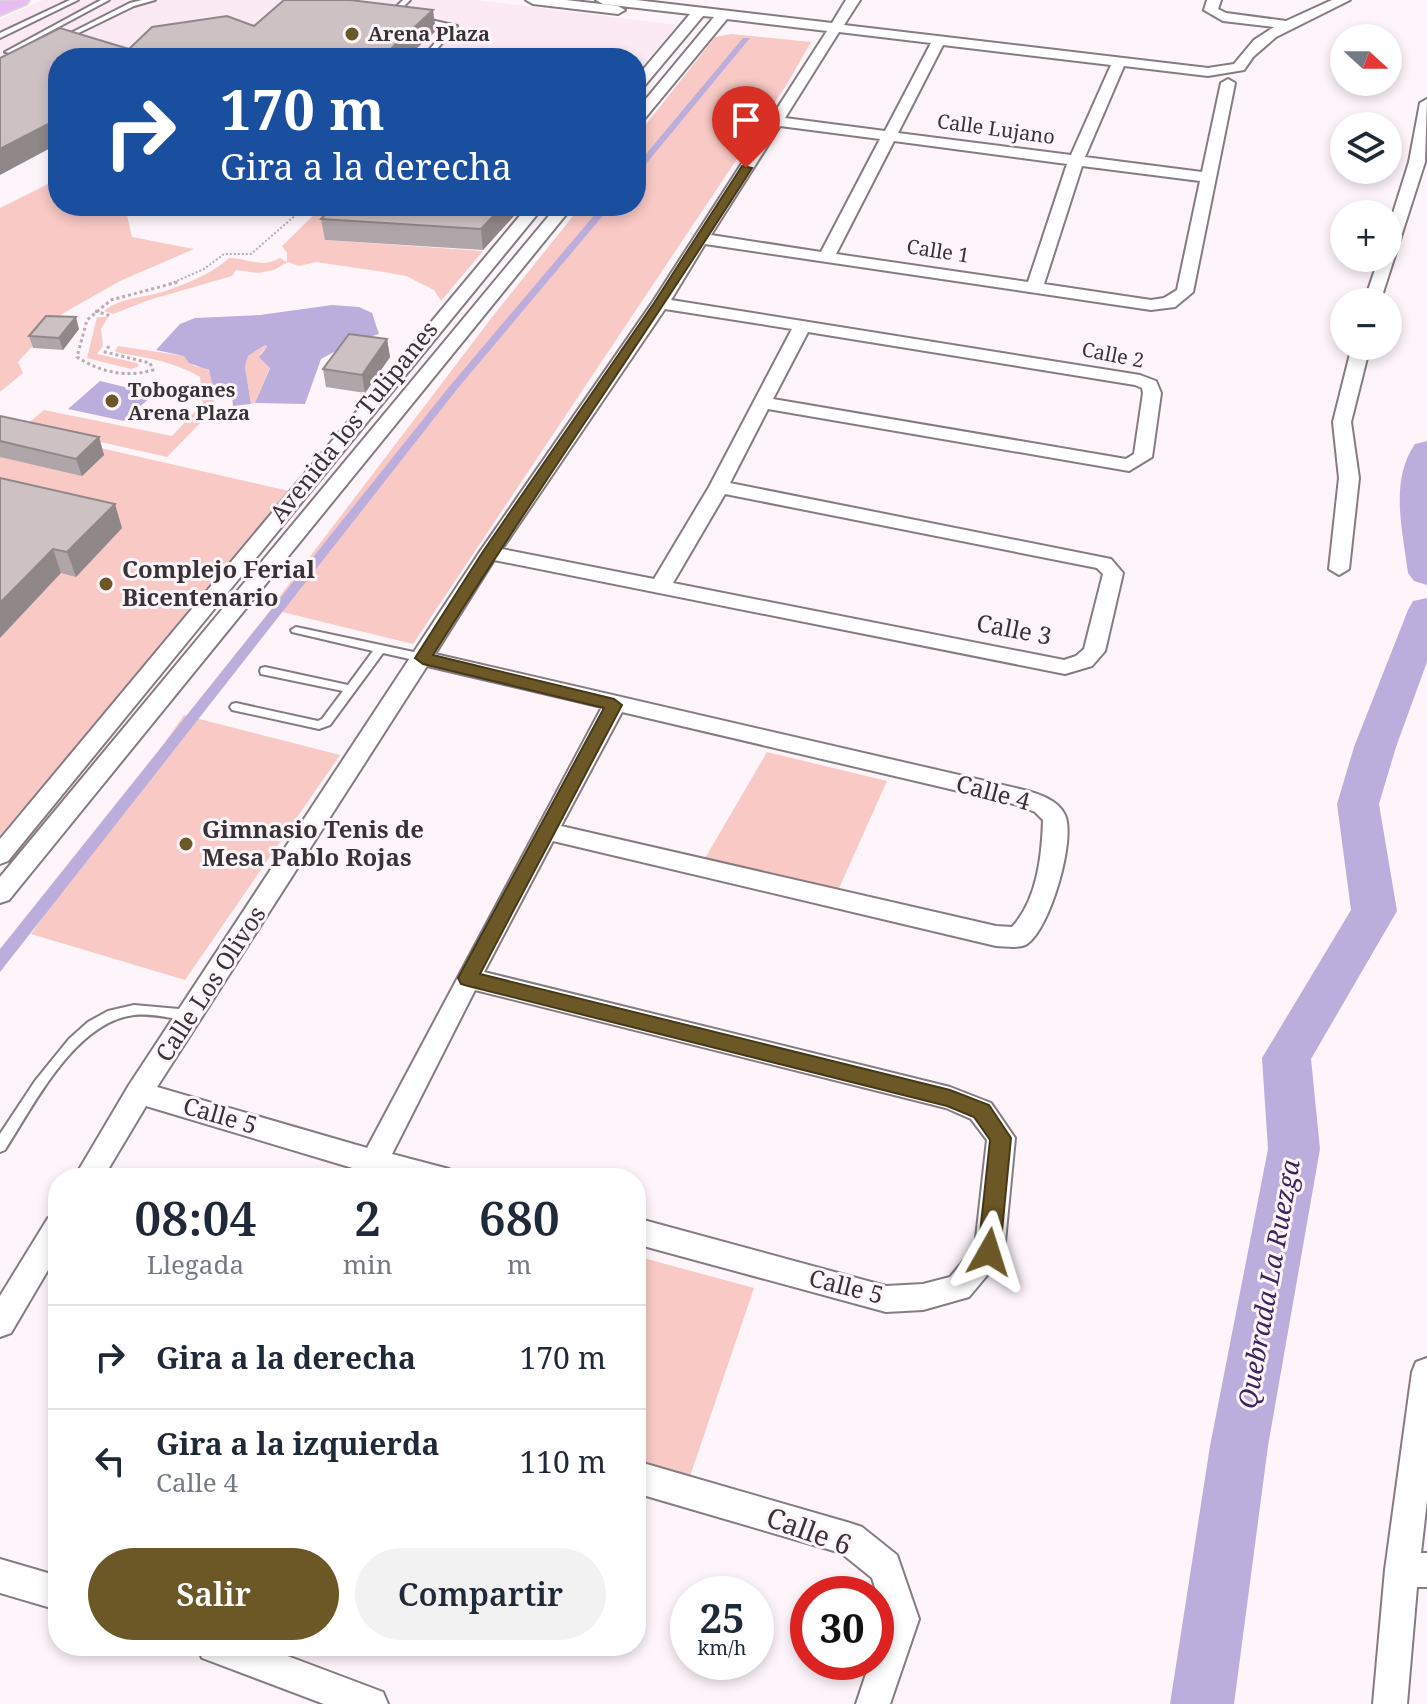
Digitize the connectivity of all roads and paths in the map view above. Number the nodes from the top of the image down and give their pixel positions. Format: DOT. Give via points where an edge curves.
graph roads {
  1 [pos="19,0"];
  2 [pos="75,0"];
  3 [pos="106,0"];
  4 [pos="152,0"];
  5 [pos="407,0"];
  6 [pos="533,0"];
  7 [pos="603,0"];
  8 [pos="853,0"];
  9 [pos="1214,0"];
  10 [pos="1343,0"];
  11 [pos="133,2"];
  12 [pos="0,9"];
  13 [pos="384,9"];
  14 [pos="696,15"];
  15 [pos="720,18"];
  16 [pos="412,19"];
  17 [pos="1289,25"];
  18 [pos="832,32"];
  19 [pos="0,36"];
  20 [pos="939,40"];
  21 [pos="45,48"];
  22 [pos="434,48"];
  23 [pos="4,51"];
  24 [pos="0,58"];
  25 [pos="1119,61"];
  26 [pos="646,75"];
  27 [pos="1227,77"];
  28 [pos="1427,103"];
  29 [pos="646,108"];
  30 [pos="776,121"];
  31 [pos="888,134"];
  32 [pos="1076,160"];
  33 [pos="1209,178"];
  34 [pos="1402,211"];
  35 [pos="295,216"];
  36 [pos="528,216"];
  37 [pos="557,216"];
  38 [pos="513,234"];
  39 [pos="538,238"];
  40 [pos="702,239"];
  41 [pos="827,256"];
  42 [pos="1035,287"];
  43 [pos="660,303"];
  44 [pos="95,311"];
  45 [pos="111,316"];
  46 [pos="802,326"];
  47 [pos="109,346"];
  48 [pos="1358,360"];
  49 [pos="764,403"];
  50 [pos="719,487"];
  51 [pos="489,553"];
  52 [pos="1339,569"];
  53 [pos="661,585"];
  54 [pos="296,630"];
  55 [pos="380,649"];
  56 [pos="423,658"];
  57 [pos="265,671"];
  58 [pos="351,689"];
  59 [pos="614,705"];
  60 [pos="236,707"];
  61 [pos="546,831"];
  62 [pos="0,855"];
  63 [pos="0,894"];
  64 [pos="468,978"];
  65 [pos="190,1015"];
  66 [pos="139,1093"];
  67 [pos="0,1146"];
  68 [pos="94,1168"];
  69 [pos="364,1168"];
  70 [pos="371,1168"];
  71 [pos="646,1234"];
  72 [pos="48,1244"];
  73 [pos="0,1323"];
  74 [pos="1427,1372"];
  75 [pos="646,1480"];
  76 [pos="1414,1570"];
  77 [pos="0,1576"];
  78 [pos="48,1590"];
  79 [pos="241,1656"];
  80 [pos="371,1704"];
  81 [pos="873,1704"];
  82 [pos="1390,1704"];
  1 -- 12 [label="main road"];
  2 -- 19 [label="lane"];
  3 -- 23 [label="lane"];
  4 -- 11 [label="lane"];
  5 -- 13 [label="lane" via="397,14"];
  6 -- 14 [label="street"];
  7 -- 14 [label="street"];
  8 -- 18 [label="street, Calle Los Olivos"];
  9 -- 17 [label="street" via="1211,10 1223,17"];
  10 -- 17 [label="street"];
  11 -- 21 [label="lane"];
  14 -- 15 [label="street"];
  14 -- 26 [label="street"];
  15 -- 18 [label="street"];
  15 -- 29 [label="street"];
  16 -- 22 [label="lane" via="454,26"];
  17 -- 27 [label="street" via="1248,52"];
  18 -- 20 [label="street"];
  18 -- 30 [label="street, Calle Los Olivos"];
  20 -- 25 [label="street"];
  20 -- 31 [label="street"];
  23 -- 24 [label="lane"];
  25 -- 27 [label="street"];
  25 -- 32 [label="street"];
  27 -- 33 [label="street"];
  28 -- 34 [label="street"];
  30 -- 31 [label="street, Calle Lujano"];
  30 -- 40 [label="street, Calle Los Olivos"];
  31 -- 32 [label="street, Calle Lujano"];
  31 -- 41 [label="street"];
  32 -- 33 [label="street, Calle Lujano"];
  32 -- 42 [label="street"];
  33 -- 42 [label="street, Calle 1" via="1185,292 1169,303 1151,305"];
  35 -- 44 [label="path" via="251,254 224,254 178,282 111,300"];
  36 -- 38 [label="street, Avenida los Tulipanes"];
  37 -- 39 [label="street, Avenida los Tulipanes"];
  38 -- 39 [label="street"];
  38 -- 62 [label="street, Avenida los Tulipanes"];
  39 -- 63 [label="street, Avenida los Tulipanes"];
  40 -- 41 [label="street, Calle 1"];
  40 -- 43 [label="street, Calle Los Olivos"];
  41 -- 42 [label="street, Calle 1"];
  43 -- 46 [label="street, Calle 2"];
  43 -- 51 [label="street, Calle Los Olivos"];
  44 -- 45 [label="path"];
  44 -- 47 [label="path" via="87,320 77,357 90,367 120,373 139,376 153,370 150,363 105,352"];
  46 -- 49 [label="street"];
  46 -- 49 [label="street, Calle 2" via="1140,380 1152,393 1143,457 1129,465"];
  48 -- 52 [label="street" via="1342,422 1349,478"];
  49 -- 50 [label="street"];
  50 -- 53 [label="street"];
  50 -- 53 [label="street, Calle 3" via="1104,563 1113,573 1094,651 1065,667"];
  51 -- 53 [label="street, Calle 3"];
  51 -- 56 [label="street, Calle Los Olivos"];
  54 -- 55 [label="lane"];
  55 -- 56 [label="lane"];
  55 -- 58 [label="lane"];
  56 -- 59 [label="street, Calle 4"];
  56 -- 65 [label="street, Calle Los Olivos"];
  57 -- 58 [label="lane"];
  58 -- 60 [label="lane" via="333,717 319,725"];
  59 -- 61 [label="street"];
  59 -- 61 [label="street, Calle 4" via="1043,806 1055,818 1055,832 1040,909 1018,937 996,936"];
  61 -- 64 [label="street"];
  64 -- 70 [label="street"];
  64 -- 71 [label="street, Calle 5" via="950,1098 981,1111 1001,1138 989,1252 959,1288 886,1299"];
  65 -- 66 [label="street, Calle Los Olivos"];
  65 -- 67 [label="lane" via="133,1009 91,1027 64,1052"];
  66 -- 68 [label="street, Calle Los Olivos"];
  66 -- 69 [label="street, Calle 5"];
  72 -- 73 [label="street"];
  74 -- 76 [label="street"];
  75 -- 81 [label="street, Calle 6" via="850,1539 885,1567 902,1619"];
  76 -- 82 [label="street"];
  77 -- 78 [label="street"];
  79 -- 80 [label="street"];
}
